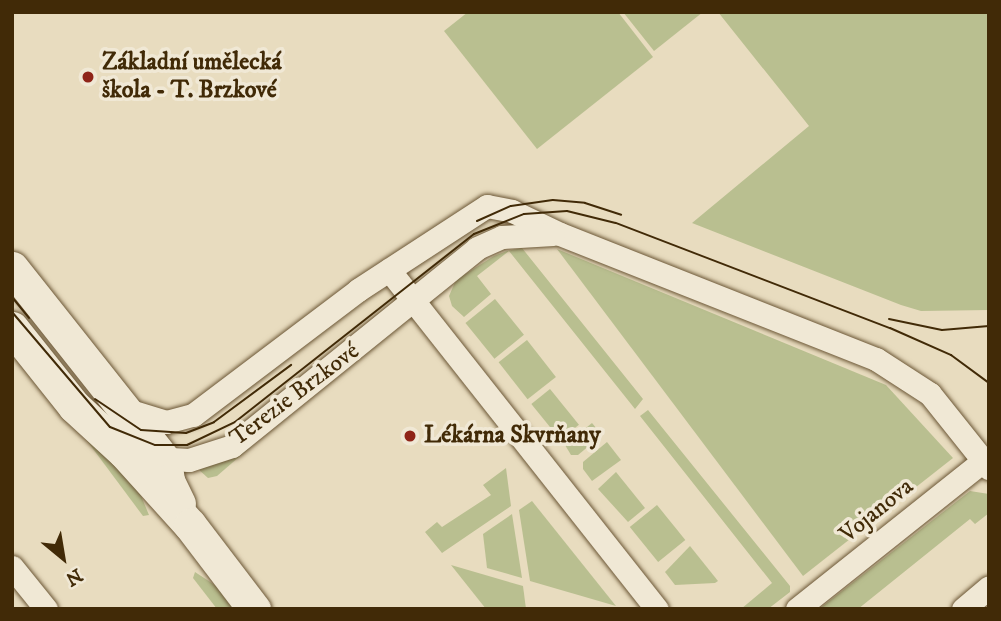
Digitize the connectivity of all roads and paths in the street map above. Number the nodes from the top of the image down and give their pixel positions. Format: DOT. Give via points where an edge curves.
graph roads {
  1 [pos="560,234"];
  2 [pos="12,268"];
  3 [pos="389,270"];
  4 [pos="412,303"];
  5 [pos="12,328"];
  6 [pos="125,409"];
  7 [pos="193,415"];
  8 [pos="124,452"];
  9 [pos="165,461"];
  10 [pos="986,464"];
  11 [pos="190,525"];
  12 [pos="12,567"];
  13 [pos="989,587"];
  14 [pos="46,609"];
  15 [pos="254,609"];
  16 [pos="657,609"];
  17 [pos="797,609"];
  18 [pos="963,609"];
  1 -- 3 [label="street, Terezie Brzkové" via="512,211 487,206"];
  1 -- 4 [label="street, Terezie Brzkové" via="502,237 477,248"];
  1 -- 10 [label="street, Terezie Brzkové" via="876,359 930,394"];
  2 -- 6 [label="street"];
  3 -- 4 [label="street"];
  3 -- 7 [label="street, Terezie Brzkové"];
  4 -- 9 [label="street, Terezie Brzkové" via="232,446 190,460"];
  4 -- 16 [label="street"];
  5 -- 8 [label="street" via="74,406"];
  6 -- 7 [label="street, Terezie Brzkové" via="144,419 166,422"];
  6 -- 9 [label="street"];
  7 -- 9 [label="street" via="172,440"];
  8 -- 9 [label="street, Terezie Brzkové"];
  8 -- 11 [label="street"];
  9 -- 11 [label="street" via="168,481"];
  10 -- 17 [label="street, Vojanova"];
  11 -- 15 [label="street"];
  12 -- 14 [label="street"];
  13 -- 18 [label="street"];
}
